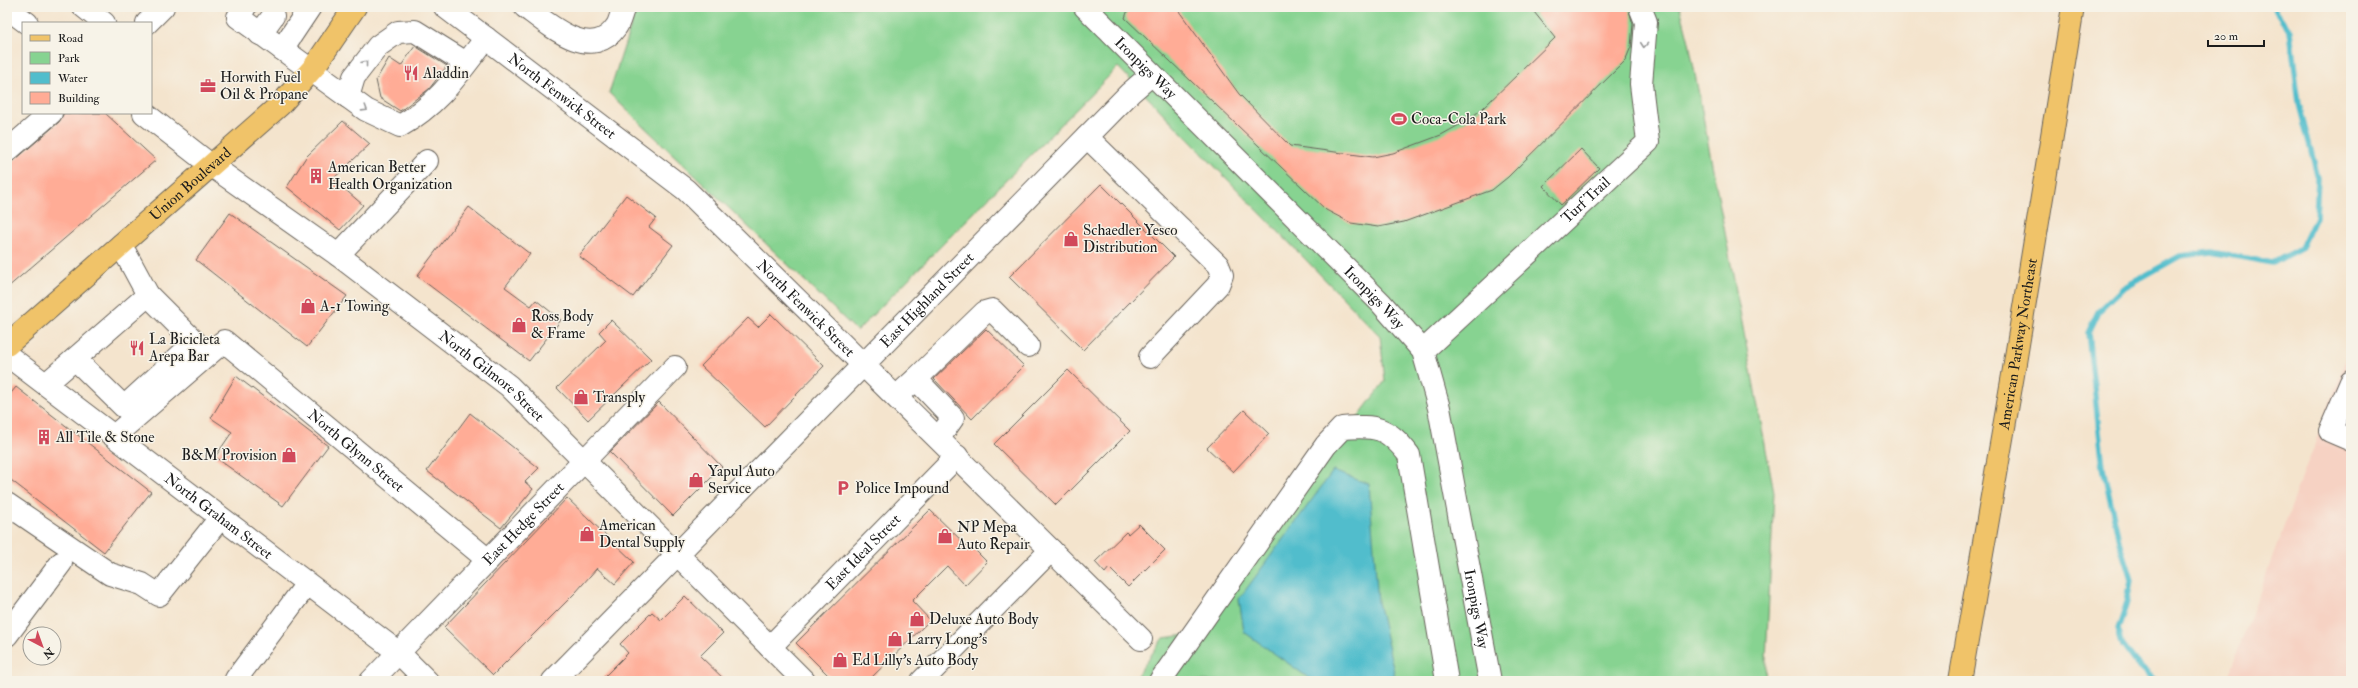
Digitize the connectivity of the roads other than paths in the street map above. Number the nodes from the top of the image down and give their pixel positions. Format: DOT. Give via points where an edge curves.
graph roads {
  1 [pos="84,7"];
  2 [pos="163,7"];
  3 [pos="245,7"];
  4 [pos="310,7"];
  5 [pos="355,7"];
  6 [pos="445,7"];
  7 [pos="525,7"];
  8 [pos="624,7"];
  9 [pos="1085,7"];
  10 [pos="1640,7"];
  11 [pos="2073,7"];
  12 [pos="7,8"];
  13 [pos="273,16"];
  14 [pos="26,22"];
  15 [pos="103,22"];
  16 [pos="147,22"];
  17 [pos="260,34"];
  18 [pos="486,38"];
  19 [pos="282,49"];
  20 [pos="466,63"];
  21 [pos="310,71"];
  22 [pos="1152,74"];
  23 [pos="348,97"];
  24 [pos="50,114"];
  25 [pos="145,114"];
  26 [pos="1087,137"];
  27 [pos="7,151"];
  28 [pos="427,161"];
  29 [pos="212,166"];
  30 [pos="121,245"];
  31 [pos="338,255"];
  32 [pos="148,295"];
  33 [pos="7,344"];
  34 [pos="1028,346"];
  35 [pos="201,348"];
  36 [pos="1423,351"];
  37 [pos="7,355"];
  38 [pos="1150,357"];
  39 [pos="75,359"];
  40 [pos="864,365"];
  41 [pos="675,367"];
  42 [pos="916,379"];
  43 [pos="2351,382"];
  44 [pos="46,384"];
  45 [pos="896,397"];
  46 [pos="114,436"];
  47 [pos="939,438"];
  48 [pos="2351,440"];
  49 [pos="957,456"];
  50 [pos="583,460"];
  51 [pos="7,504"];
  52 [pos="220,518"];
  53 [pos="1051,550"];
  54 [pos="678,555"];
  55 [pos="488,560"];
  56 [pos="61,563"];
  57 [pos="307,584"];
  58 [pos="7,635"];
  59 [pos="1141,639"];
  60 [pos="770,647"];
  61 [pos="399,653"];
  62 [pos="236,679"];
  63 [pos="371,681"];
  64 [pos="427,681"];
  65 [pos="553,681"];
  66 [pos="804,681"];
  67 [pos="922,681"];
  68 [pos="1160,681"];
  69 [pos="1447,681"];
  70 [pos="1490,681"];
  71 [pos="1960,681"];
  1 -- 15 [label="street"];
  2 -- 16 [label="street"];
  3 -- 17 [label="street" via="238,17"];
  4 -- 19 [label="street"];
  5 -- 21 [label="main road, Union Boulevard"];
  6 -- 18 [label="street, North Fenwick Street"];
  7 -- 8 [label="street" via="567,37 594,42 610,34 617,26"];
  9 -- 22 [label="street, Ironpigs Way"];
  10 -- 36 [label="street, Turf Trail, one-way" via="1646,22 1641,84 1648,142"];
  11 -- 71 [label="main road, American Parkway Northeast" via="2016,360"];
  12 -- 14 [label="street"];
  13 -- 17 [label="street"];
  17 -- 19 [label="street"];
  18 -- 20 [label="street"];
  18 -- 40 [label="street, North Fenwick Street" via="686,190"];
  19 -- 21 [label="street"];
  23 -- 20 [label="street, one-way" via="366,110 400,126 422,113 448,88"];
  23 -- 20 [label="street, one-way" via="354,77 378,46 398,32 415,31"];
  21 -- 23 [label="street"];
  21 -- 29 [label="main road, Union Boulevard" via="275,110"];
  22 -- 26 [label="street, East Highland Street"];
  22 -- 36 [label="street, Ironpigs Way" via="1381,303"];
  24 -- 27 [label="street"];
  25 -- 29 [label="street, North Gilmore Street"];
  26 -- 38 [label="street" via="1218,265 1222,275 1218,285"];
  26 -- 40 [label="street, East Highland Street"];
  28 -- 31 [label="street"];
  29 -- 30 [label="main road, Union Boulevard"];
  29 -- 31 [label="street, North Gilmore Street"];
  30 -- 32 [label="street"];
  30 -- 33 [label="main road, Union Boulevard"];
  31 -- 50 [label="street, North Gilmore Street" via="508,386"];
  32 -- 35 [label="street"];
  32 -- 39 [label="street"];
  34 -- 42 [label="street" via="992,310 985,312"];
  35 -- 39 [label="street" via="124,407"];
  35 -- 46 [label="street"];
  35 -- 55 [label="street, North Glynn Street" via="224,341"];
  36 -- 70 [label="street, Ironpigs Way" via="1439,408"];
  37 -- 44 [label="street, North Graham Street"];
  39 -- 44 [label="street"];
  40 -- 45 [label="street, North Fenwick Street"];
  40 -- 54 [label="street, East Highland Street"];
  41 -- 50 [label="street, East Hedge Street"];
  42 -- 45 [label="street"];
  42 -- 47 [label="street" via="953,418"];
  43 -- 48 [label="street" via="2330,431"];
  44 -- 46 [label="street, North Graham Street"];
  45 -- 47 [label="street, North Fenwick Street"];
  46 -- 52 [label="street, North Graham Street"];
  47 -- 49 [label="street, North Fenwick Street"];
  49 -- 53 [label="street, North Fenwick Street"];
  49 -- 60 [label="street, East Ideal Street"];
  50 -- 54 [label="street, North Gilmore Street"];
  50 -- 55 [label="street, East Hedge Street"];
  51 -- 52 [label="street" via="110,574 142,584 159,595"];
  52 -- 57 [label="street, North Graham Street"];
  53 -- 59 [label="street, North Fenwick Street"];
  53 -- 67 [label="street"];
  54 -- 60 [label="street, North Gilmore Street"];
  54 -- 65 [label="street, East Highland Street"];
  55 -- 61 [label="street, East Hedge Street"];
  56 -- 58 [label="street"];
  57 -- 61 [label="street, North Graham Street"];
  57 -- 62 [label="street"];
  60 -- 66 [label="street, North Gilmore Street"];
  61 -- 63 [label="street, East Hedge Street"];
  61 -- 64 [label="street, North Graham Street"];
  68 -- 69 [label="street" via="1326,445 1342,428 1368,426 1393,435 1409,455"];
}
